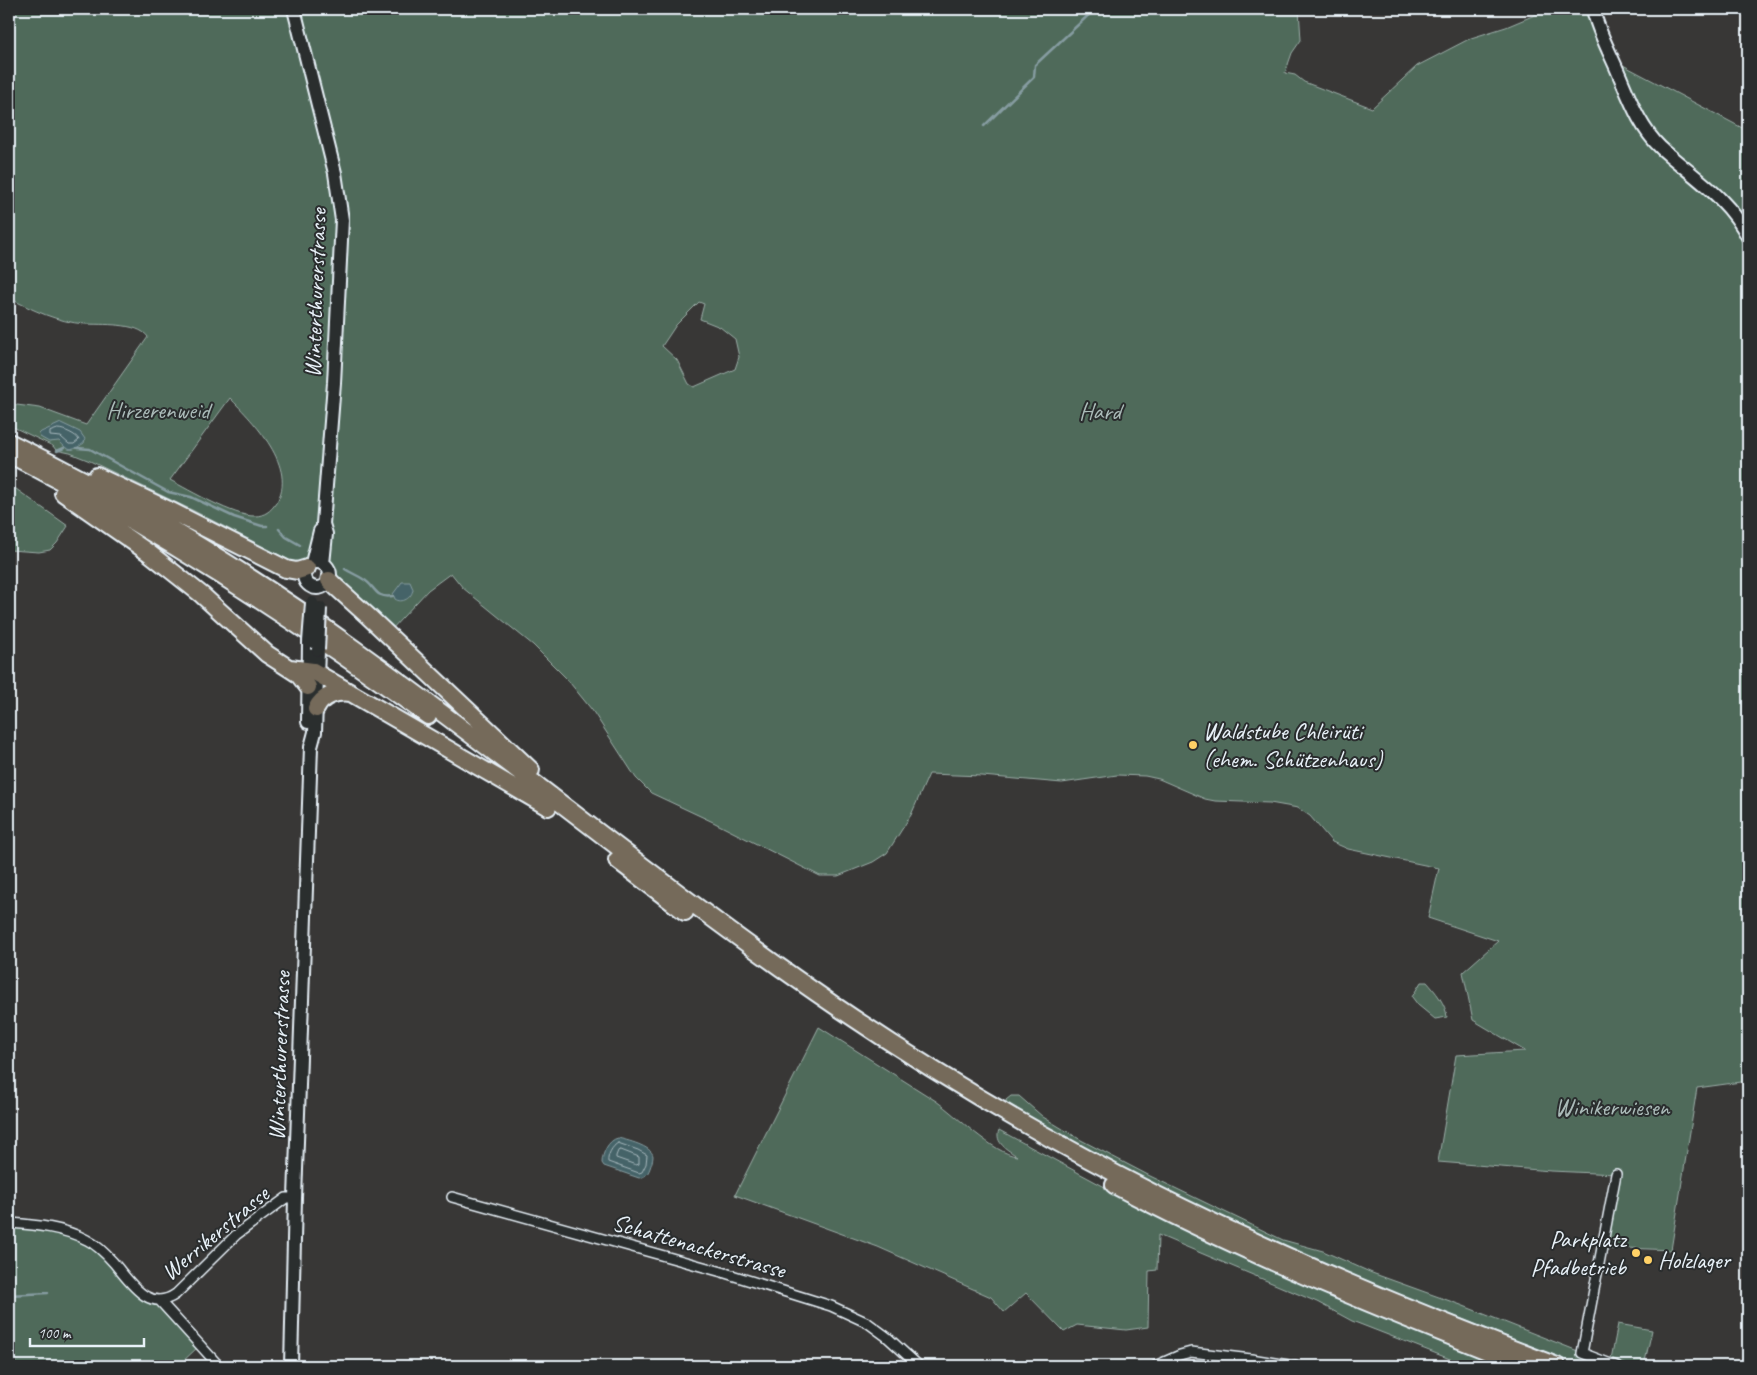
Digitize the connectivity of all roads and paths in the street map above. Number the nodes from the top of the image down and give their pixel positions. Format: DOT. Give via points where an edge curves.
graph roads {
  1 [pos="294,9"];
  2 [pos="1593,9"];
  3 [pos="1748,237"];
  4 [pos="9,440"];
  5 [pos="9,454"];
  6 [pos="9,458"];
  7 [pos="314,565"];
  8 [pos="321,584"];
  9 [pos="311,677"];
  10 [pos="351,693"];
  11 [pos="316,710"];
  12 [pos="311,747"];
  13 [pos="548,807"];
  14 [pos="582,820"];
  15 [pos="1616,1174"];
  16 [pos="452,1197"];
  17 [pos="294,1198"];
  18 [pos="9,1223"];
  19 [pos="159,1300"];
  20 [pos="219,1366"];
  21 [pos="291,1366"];
  22 [pos="920,1366"];
  23 [pos="1155,1366"];
  24 [pos="1295,1366"];
  25 [pos="1525,1366"];
  26 [pos="1556,1366"];
  27 [pos="1616,1366"];
  1 -- 7 [label="main road, Winterthurerstrasse" via="335,172 342,236 323,524 326,534"];
  2 -- 3 [label="main road" via="1633,105 1651,137 1715,194 1739,221"];
  4 -- 7 [label="highway" via="97,476 286,569 298,571"];
  4 -- 14 [label="highway" via="115,497 300,611 400,681"];
  5 -- 13 [label="highway" via="152,532 294,621"];
  6 -- 9 [label="highway" via="149,553 267,654"];
  7 -- 8 [label="main road, Winterthurerstrasse" via="330,572"];
  7 -- 8 [label="main road, Winterthurerstrasse" via="305,578"];
  8 -- 9 [label="main road, Winterthurerstrasse, bridge" via="316,606"];
  8 -- 14 [label="highway" via="336,587"];
  9 -- 10 [label="highway"];
  9 -- 11 [label="main road, Winterthurerstrasse"];
  9 -- 12 [label="main road, Winterthurerstrasse" via="308,732"];
  10 -- 11 [label="highway" via="340,692 327,697"];
  10 -- 13 [label="highway"];
  11 -- 12 [label="main road, Winterthurerstrasse"];
  12 -- 17 [label="main road, Winterthurerstrasse"];
  13 -- 25 [label="highway" via="659,893 792,989 917,1072 1005,1125 1160,1209 1252,1253"];
  14 -- 26 [label="highway" via="836,1006 919,1061 1021,1122 1128,1180 1246,1237 1335,1277"];
  15 -- 27 [label="street" via="1582,1353"];
  16 -- 22 [label="street, Schattenackerstrasse" via="722,1272 831,1306 868,1323"];
  17 -- 19 [label="street, Werrikerstrasse" via="286,1198 236,1235 171,1298"];
  17 -- 21 [label="main road, Winterthurerstrasse"];
  18 -- 19 [label="street, Werrikerstrasse" via="54,1228 88,1240 137,1290"];
  19 -- 20 [label="street"];
  23 -- 24 [label="street" via="1191,1352"];
}
